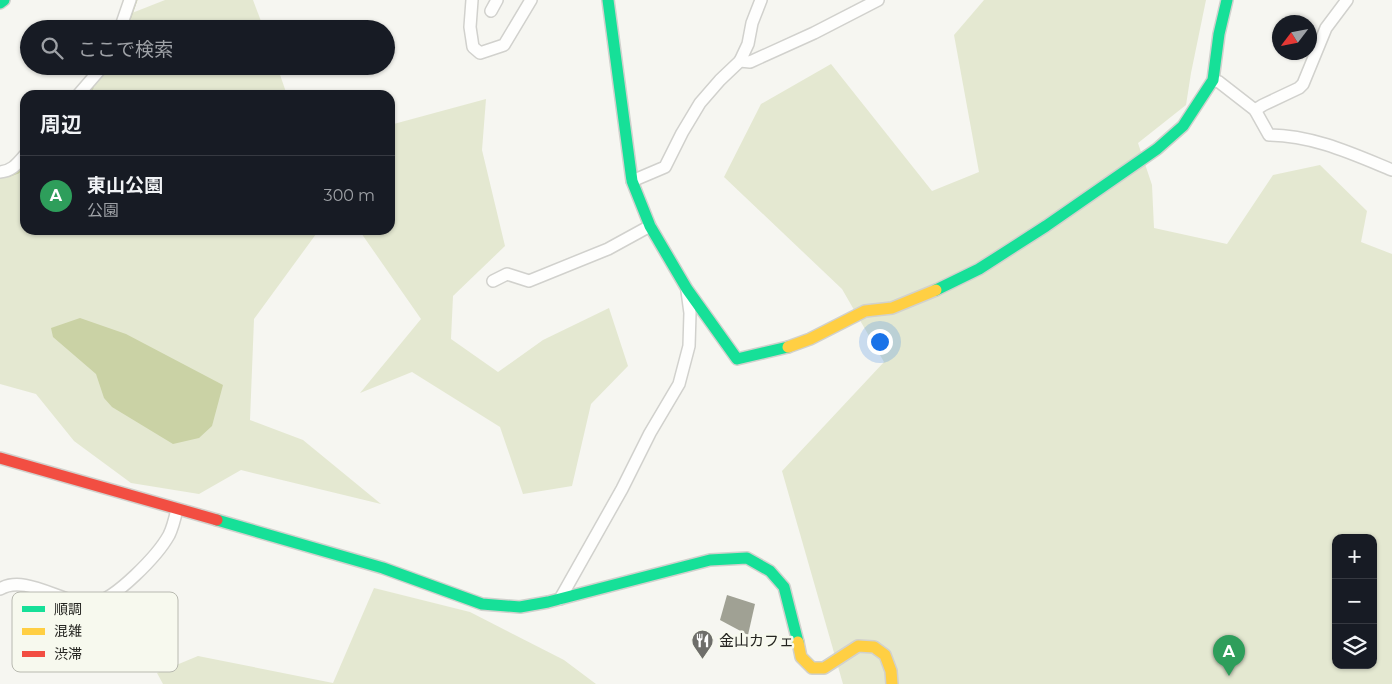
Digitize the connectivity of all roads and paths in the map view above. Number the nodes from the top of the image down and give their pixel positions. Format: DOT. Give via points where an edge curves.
graph roads {
  1 [pos="4,0"];
  2 [pos="130,0"];
  3 [pos="472,0"];
  4 [pos="496,0"];
  5 [pos="531,0"];
  6 [pos="608,0"];
  7 [pos="761,0"];
  8 [pos="878,0"];
  9 [pos="1226,0"];
  10 [pos="1346,0"];
  11 [pos="0,2"];
  12 [pos="490,11"];
  13 [pos="123,20"];
  14 [pos="740,61"];
  15 [pos="95,75"];
  16 [pos="1213,80"];
  17 [pos="82,90"];
  18 [pos="1255,110"];
  19 [pos="20,161"];
  20 [pos="1392,170"];
  21 [pos="0,172"];
  22 [pos="632,181"];
  23 [pos="650,226"];
  24 [pos="493,281"];
  25 [pos="687,289"];
  26 [pos="0,458"];
  27 [pos="177,510"];
  28 [pos="0,590"];
  29 [pos="47,592"];
  30 [pos="114,592"];
  31 [pos="560,599"];
  32 [pos="892,684"];
  1 -- 11 [label="street"];
  2 -- 13 [label="street"];
  3 -- 5 [label="street" via="470,27 473,47 480,53 504,45"];
  4 -- 12 [label="street"];
  6 -- 22 [label="street"];
  7 -- 14 [label="street"];
  8 -- 14 [label="street" via="750,62"];
  9 -- 16 [label="street"];
  10 -- 18 [label="street" via="1326,28 1303,84"];
  14 -- 22 [label="street" via="700,103 665,166"];
  15 -- 17 [label="street"];
  16 -- 18 [label="street"];
  16 -- 25 [label="street" via="1183,126 1158,149 979,269 892,308 864,310 810,339 781,350 737,358"];
  18 -- 20 [label="street" via="1269,136 1308,140"];
  19 -- 21 [label="street" via="8,171"];
  22 -- 23 [label="street"];
  23 -- 24 [label="street" via="608,249 529,281 507,274"];
  23 -- 25 [label="street"];
  25 -- 31 [label="street" via="689,346 679,384"];
  26 -- 27 [label="street"];
  27 -- 30 [label="street" via="169,534 153,557"];
  27 -- 31 [label="street" via="383,568 482,604 520,607"];
  28 -- 29 [label="street" via="11,584"];
  31 -- 32 [label="street" via="710,560 747,558 770,571 784,587 801,657 812,668 824,668 858,646 874,647 884,655"];
}
